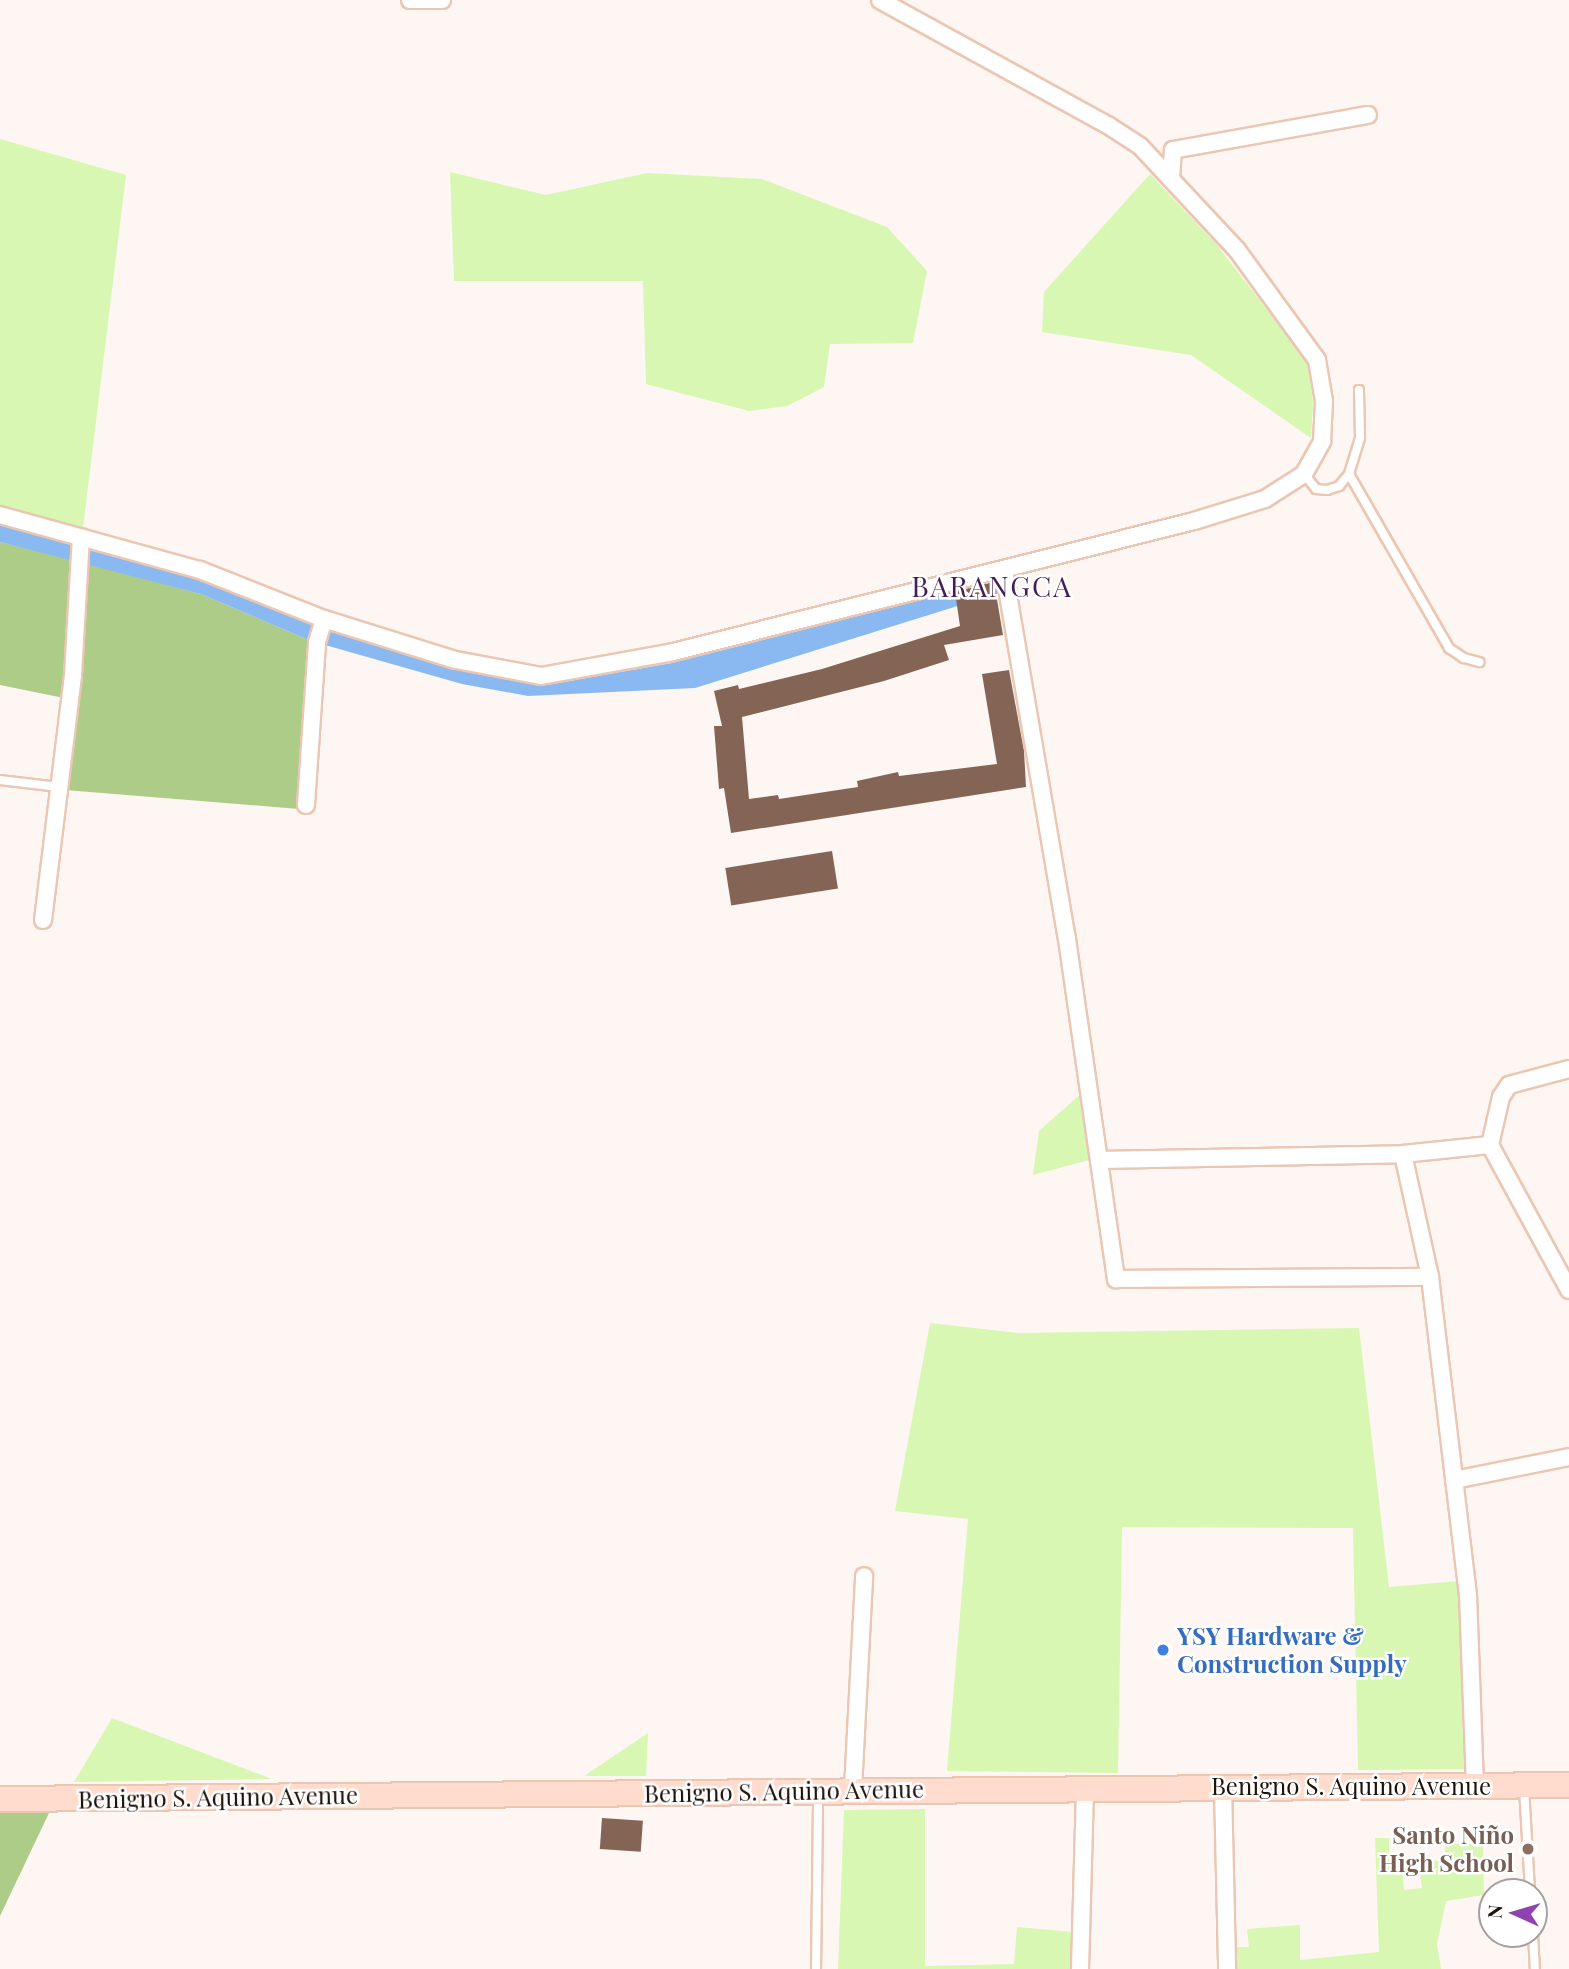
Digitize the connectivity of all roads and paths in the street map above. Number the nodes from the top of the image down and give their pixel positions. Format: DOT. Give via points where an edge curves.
graph roads {
  1 [pos="410,0"];
  2 [pos="442,0"];
  3 [pos="880,0"];
  4 [pos="1368,115"];
  5 [pos="1171,178"];
  6 [pos="1359,390"];
  7 [pos="1304,474"];
  8 [pos="1349,474"];
  9 [pos="0,515"];
  10 [pos="81,537"];
  11 [pos="1004,571"];
  12 [pos="324,620"];
  13 [pos="1479,662"];
  14 [pos="0,780"];
  15 [pos="59,787"];
  16 [pos="306,805"];
  17 [pos="43,920"];
  18 [pos="1569,1069"];
  19 [pos="1490,1145"];
  20 [pos="1403,1154"];
  21 [pos="1099,1160"];
  22 [pos="1430,1277"];
  23 [pos="1569,1290"];
  24 [pos="1569,1457"];
  25 [pos="1454,1480"];
  26 [pos="864,1576"];
  27 [pos="1524,1785"];
  28 [pos="1569,1785"];
  29 [pos="1475,1786"];
  30 [pos="1223,1787"];
  31 [pos="1085,1788"];
  32 [pos="853,1789"];
  33 [pos="818,1791"];
  34 [pos="0,1799"];
  35 [pos="1529,1878"];
  36 [pos="1534,1948"];
  37 [pos="816,1969"];
  38 [pos="1080,1969"];
  39 [pos="1227,1969"];
  40 [pos="1535,1969"];
  1 -- 2 [label="street"];
  3 -- 5 [label="street" via="1110,126 1140,146"];
  4 -- 5 [label="street" via="1173,150"];
  5 -- 7 [label="street" via="1237,250 1317,360 1324,401 1322,441"];
  6 -- 8 [label="lane" via="1360,438"];
  7 -- 8 [label="lane" via="1316,489 1327,490 1339,486"];
  7 -- 11 [label="street" via="1265,499"];
  8 -- 13 [label="lane" via="1449,648"];
  9 -- 10 [label="street"];
  10 -- 12 [label="street" via="200,570"];
  10 -- 15 [label="street" via="73,676"];
  11 -- 12 [label="street" via="673,652 541,676 456,660"];
  11 -- 21 [label="street" via="1067,939"];
  12 -- 16 [label="street" via="317,642"];
  14 -- 15 [label="lane"];
  15 -- 17 [label="street"];
  18 -- 19 [label="street" via="1509,1085 1501,1097"];
  19 -- 20 [label="street"];
  19 -- 23 [label="street"];
  20 -- 21 [label="street"];
  20 -- 22 [label="street"];
  21 -- 22 [label="street" via="1116,1279"];
  22 -- 25 [label="street"];
  24 -- 25 [label="street"];
  25 -- 29 [label="street" via="1468,1595"];
  26 -- 32 [label="street"];
  27 -- 28 [label="main road, Benigno S. Aquino Avenue"];
  27 -- 29 [label="main road, Benigno S. Aquino Avenue"];
  27 -- 35 [label="lane"];
  29 -- 30 [label="main road, Benigno S. Aquino Avenue"];
  30 -- 31 [label="main road, Benigno S. Aquino Avenue"];
  30 -- 39 [label="street"];
  31 -- 32 [label="main road, Benigno S. Aquino Avenue"];
  31 -- 38 [label="street"];
  32 -- 33 [label="main road, Benigno S. Aquino Avenue"];
  33 -- 34 [label="main road, Benigno S. Aquino Avenue"];
  33 -- 37 [label="lane"];
  36 -- 40 [label="lane"];
}
